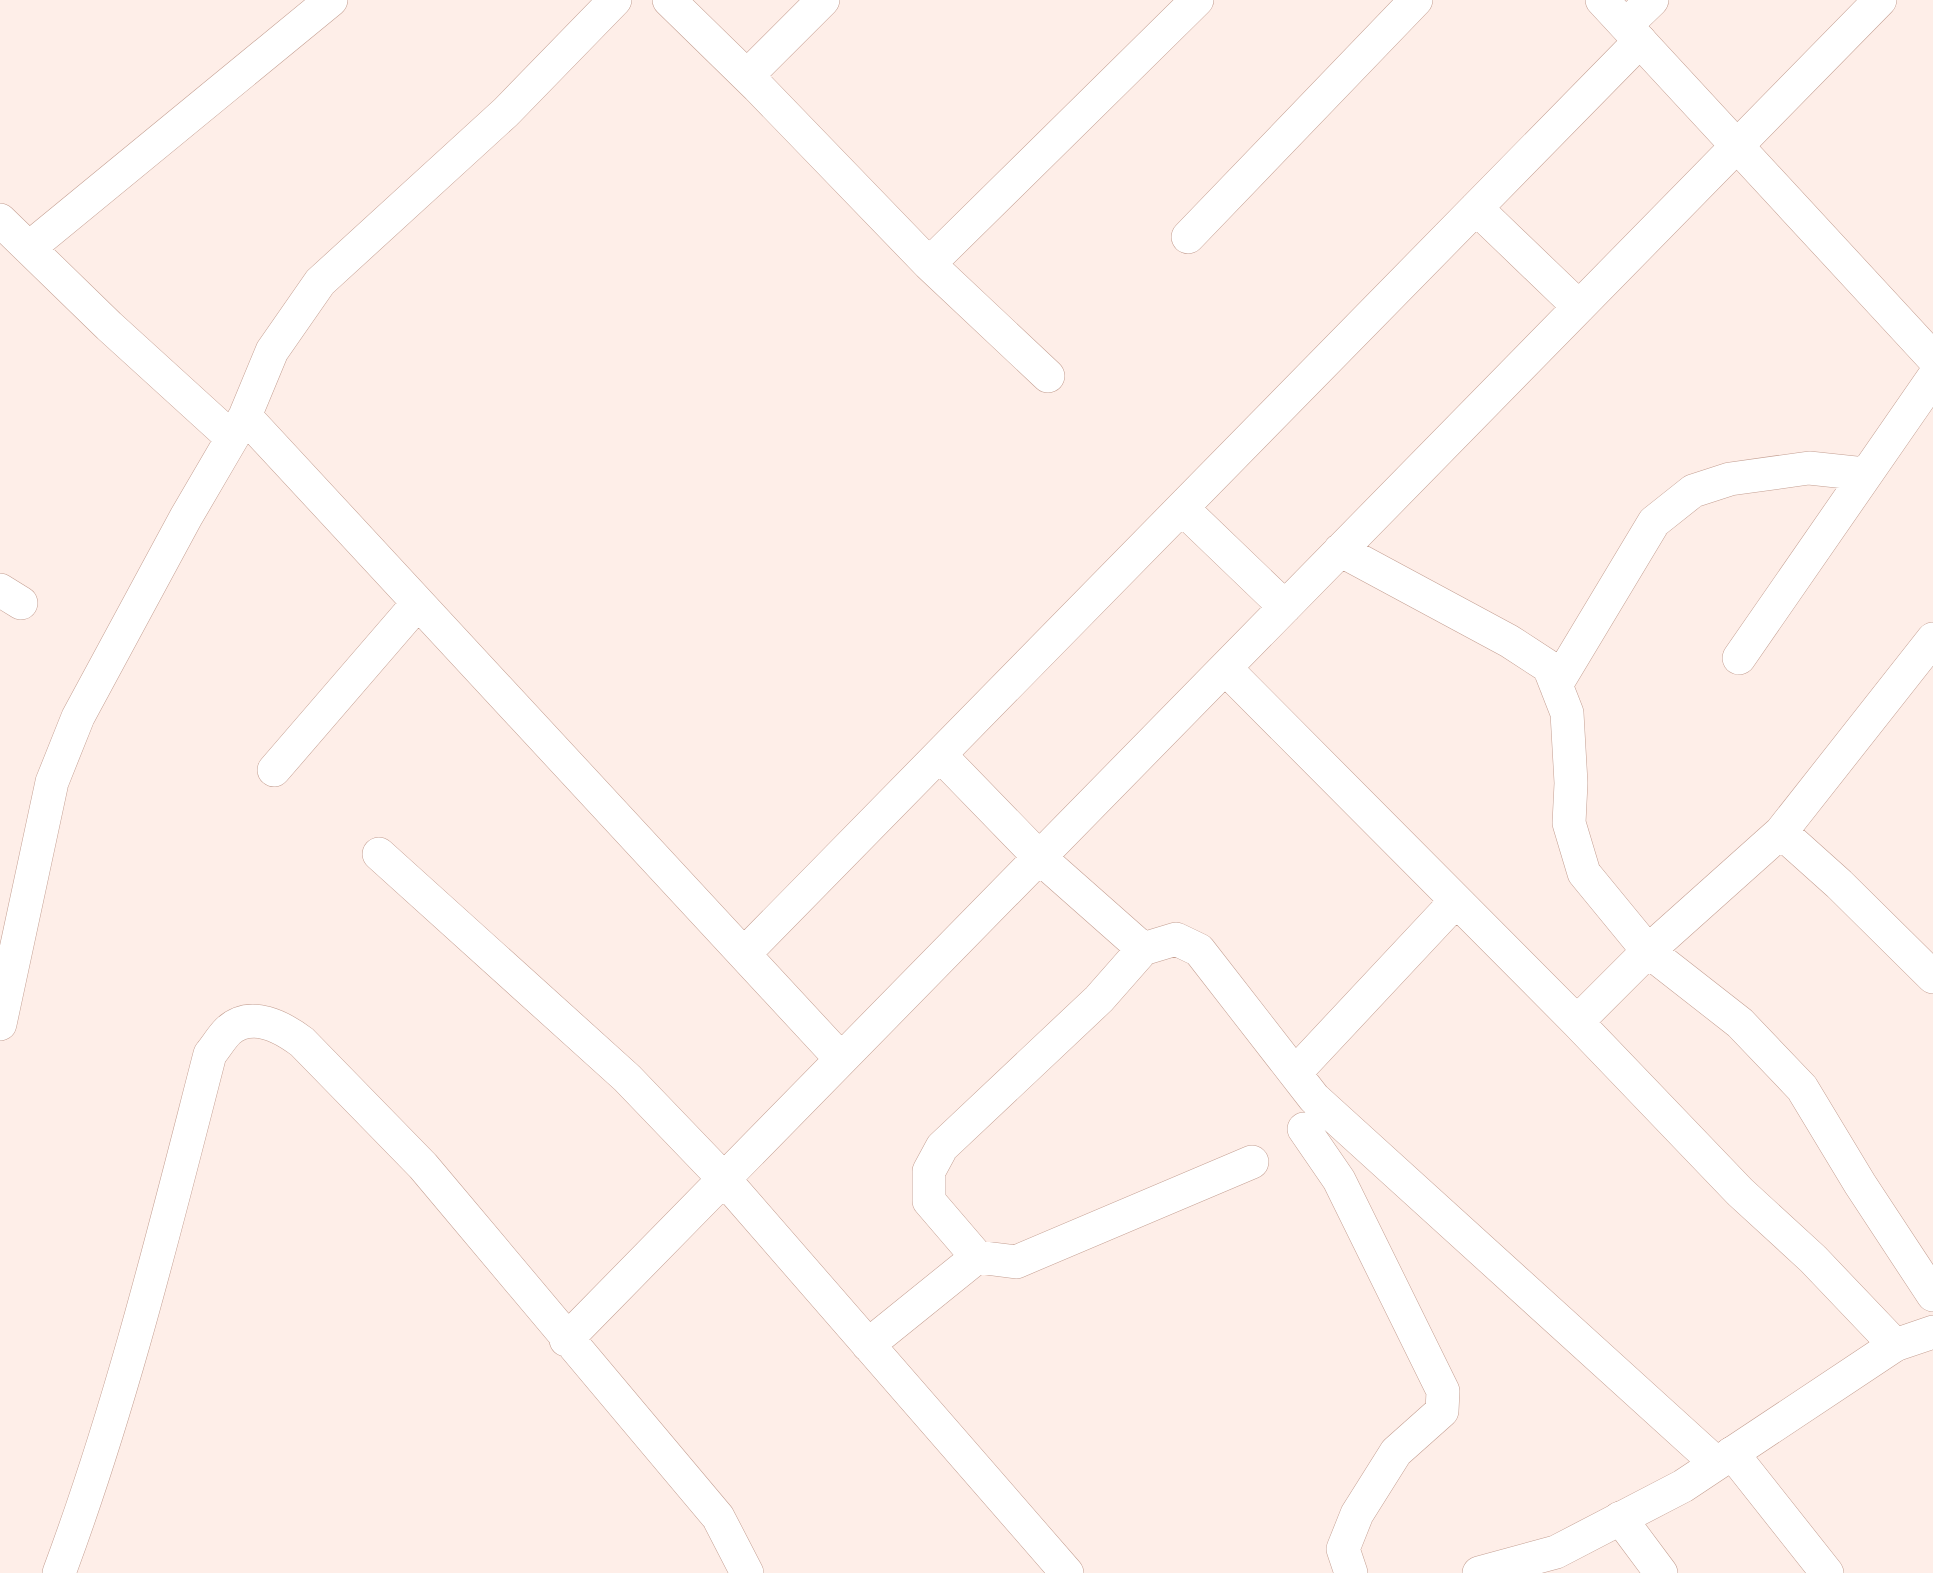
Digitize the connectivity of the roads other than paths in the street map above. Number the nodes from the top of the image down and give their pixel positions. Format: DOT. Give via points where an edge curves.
graph roads {
  1 [pos="331,0"];
  2 [pos="615,0"];
  3 [pos="669,0"];
  4 [pos="823,0"];
  5 [pos="1197,0"];
  6 [pos="1416,0"];
  7 [pos="1602,0"];
  8 [pos="1652,0"];
  9 [pos="1880,0"];
  10 [pos="1633,33"];
  11 [pos="747,76"];
  12 [pos="1736,146"];
  13 [pos="1476,208"];
  14 [pos="0,220"];
  15 [pos="1188,237"];
  16 [pos="29,248"];
  17 [pos="929,264"];
  18 [pos="1579,307"];
  19 [pos="1933,358"];
  20 [pos="1048,376"];
  21 [pos="1933,378"];
  22 [pos="238,427"];
  23 [pos="1865,474"];
  24 [pos="1182,508"];
  25 [pos="1340,550"];
  26 [pos="418,603"];
  27 [pos="1285,607"];
  28 [pos="1933,639"];
  29 [pos="1739,658"];
  30 [pos="1225,668"];
  31 [pos="1556,685"];
  32 [pos="940,755"];
  33 [pos="274,770"];
  34 [pos="1781,832"];
  35 [pos="379,854"];
  36 [pos="1039,857"];
  37 [pos="1456,901"];
  38 [pos="8,949"];
  39 [pos="1143,950"];
  40 [pos="1648,951"];
  41 [pos="744,954"];
  42 [pos="1933,977"];
  43 [pos="1576,1022"];
  44 [pos="0,1024"];
  45 [pos="841,1059"];
  46 [pos="1295,1073"];
  47 [pos="1304,1129"];
  48 [pos="1252,1162"];
  49 [pos="724,1179"];
  50 [pos="977,1257"];
  51 [pos="1933,1295"];
  52 [pos="1933,1332"];
  53 [pos="566,1340"];
  54 [pos="868,1344"];
  55 [pos="1895,1346"];
  56 [pos="1724,1458"];
  57 [pos="1620,1518"];
  58 [pos="59,1573"];
  59 [pos="747,1573"];
  60 [pos="1067,1573"];
  61 [pos="1351,1573"];
  62 [pos="1479,1573"];
  63 [pos="1661,1573"];
  64 [pos="1827,1573"];
  1 -- 16 [label="street"];
  2 -- 22 [label="street" via="506,112 320,282 272,351"];
  3 -- 11 [label="street"];
  4 -- 11 [label="street"];
  5 -- 17 [label="street"];
  6 -- 15 [label="street"];
  7 -- 10 [label="street"];
  8 -- 10 [label="street"];
  9 -- 12 [label="street"];
  10 -- 12 [label="street"];
  10 -- 13 [label="street"];
  11 -- 17 [label="street"];
  12 -- 18 [label="street"];
  12 -- 19 [label="street"];
  13 -- 18 [label="street"];
  13 -- 24 [label="street"];
  14 -- 16 [label="street"];
  16 -- 22 [label="street"];
  17 -- 20 [label="street"];
  18 -- 25 [label="street"];
  21 -- 23 [label="street"];
  22 -- 26 [label="street"];
  22 -- 38 [label="street" via="78,717 52,782"];
  23 -- 29 [label="street"];
  23 -- 31 [label="street" via="1809,468 1730,479 1693,491 1654,522"];
  24 -- 27 [label="street"];
  24 -- 32 [label="street"];
  25 -- 27 [label="street"];
  25 -- 31 [label="street" via="1532,655 1549,667"];
  26 -- 33 [label="street"];
  26 -- 41 [label="street"];
  27 -- 30 [label="street"];
  28 -- 34 [label="street"];
  30 -- 36 [label="street"];
  30 -- 37 [label="street"];
  31 -- 40 [label="street" via="1567,713 1569,823 1584,873"];
  32 -- 36 [label="street"];
  32 -- 41 [label="street"];
  34 -- 40 [label="street"];
  34 -- 42 [label="street"];
  35 -- 49 [label="street" via="627,1078"];
  36 -- 39 [label="street"];
  36 -- 45 [label="street"];
  37 -- 43 [label="street"];
  37 -- 46 [label="street"];
  38 -- 44 [label="street"];
  39 -- 46 [label="street" via="1176,939 1199,950"];
  39 -- 50 [label="street" via="1099,999 942,1147 929,1171 929,1201"];
  40 -- 43 [label="street"];
  40 -- 51 [label="street" via="1740,1023 1802,1088"];
  41 -- 45 [label="street"];
  43 -- 55 [label="street"];
  45 -- 49 [label="street"];
  46 -- 56 [label="street" via="1314,1098"];
  47 -- 61 [label="street" via="1339,1180 1443,1391 1442,1411 1396,1452 1357,1514 1343,1549"];
  48 -- 50 [label="street" via="1016,1262"];
  49 -- 53 [label="street"];
  49 -- 54 [label="street"];
  50 -- 54 [label="street"];
  52 -- 55 [label="street"];
  53 -- 58 [label="street" via="423,1166 302,1042 282,1027 253,1020 230,1029 210,1054 153,1274 91,1487"];
  53 -- 59 [label="street" via="718,1517"];
  54 -- 60 [label="street"];
  55 -- 56 [label="street"];
  56 -- 57 [label="street" via="1683,1486"];
  56 -- 64 [label="street"];
  57 -- 62 [label="street" via="1556,1552"];
  57 -- 63 [label="street"];
}
